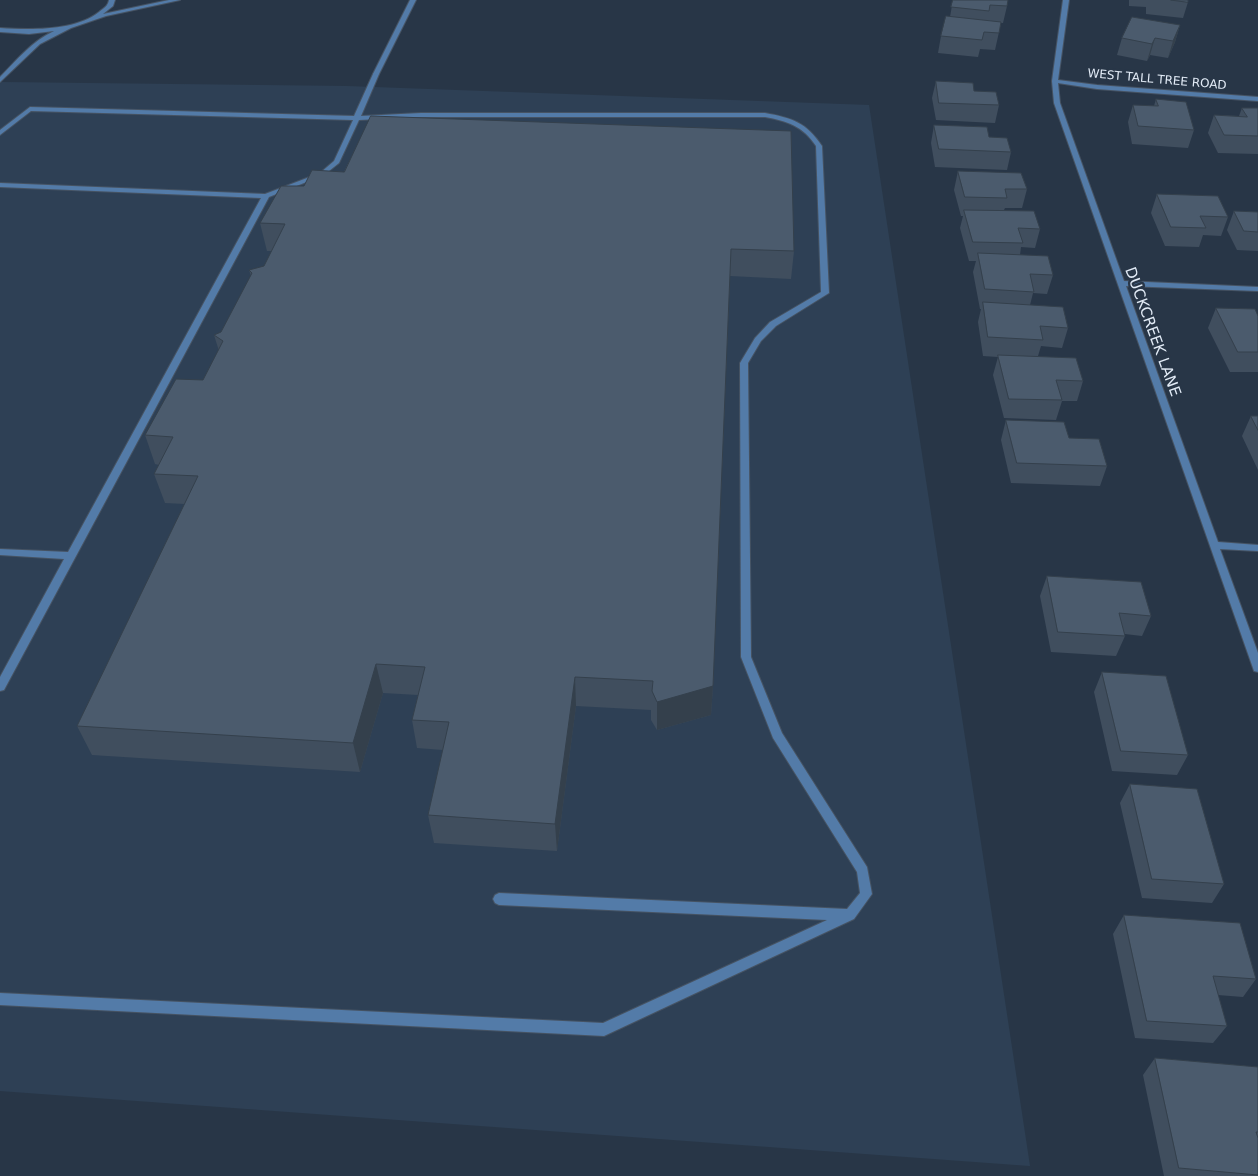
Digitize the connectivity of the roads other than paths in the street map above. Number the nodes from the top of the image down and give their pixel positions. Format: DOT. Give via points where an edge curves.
graph roads {
  1 [pos="112,0"];
  2 [pos="177,0"];
  3 [pos="413,0"];
  4 [pos="1066,0"];
  5 [pos="69,27"];
  6 [pos="0,30"];
  7 [pos="0,80"];
  8 [pos="1055,81"];
  9 [pos="1258,99"];
  10 [pos="356,118"];
  11 [pos="0,133"];
  12 [pos="0,185"];
  13 [pos="266,196"];
  14 [pos="1120,283"];
  15 [pos="1258,289"];
  16 [pos="1214,545"];
  17 [pos="1258,548"];
  18 [pos="0,552"];
  19 [pos="72,556"];
  20 [pos="1258,668"];
  21 [pos="0,687"];
  22 [pos="499,899"];
  23 [pos="850,915"];
  24 [pos="0,999"];
  1 -- 5 [label="street" via="103,13"];
  2 -- 5 [label="street"];
  3 -- 10 [label="street"];
  4 -- 8 [label="street, DUCKCREEK LANE"];
  5 -- 6 [label="street" via="29,32"];
  5 -- 7 [label="street" via="39,43"];
  8 -- 9 [label="street, WEST TALL TREE ROAD"];
  8 -- 14 [label="street, DUCKCREEK LANE" via="1057,103"];
  10 -- 11 [label="street" via="30,109"];
  10 -- 13 [label="street" via="337,162 322,174"];
  10 -- 23 [label="street" via="440,114 765,115 792,121 810,131 819,146 825,293 773,324 744,363 746,658 777,735 863,871 866,894"];
  12 -- 13 [label="street"];
  13 -- 19 [label="street"];
  14 -- 15 [label="street"];
  14 -- 16 [label="street, DUCKCREEK LANE"];
  16 -- 17 [label="street"];
  16 -- 20 [label="street, DUCKCREEK LANE"];
  18 -- 19 [label="street"];
  19 -- 21 [label="street"];
  22 -- 23 [label="street"];
  23 -- 24 [label="street" via="604,1030"];
}
